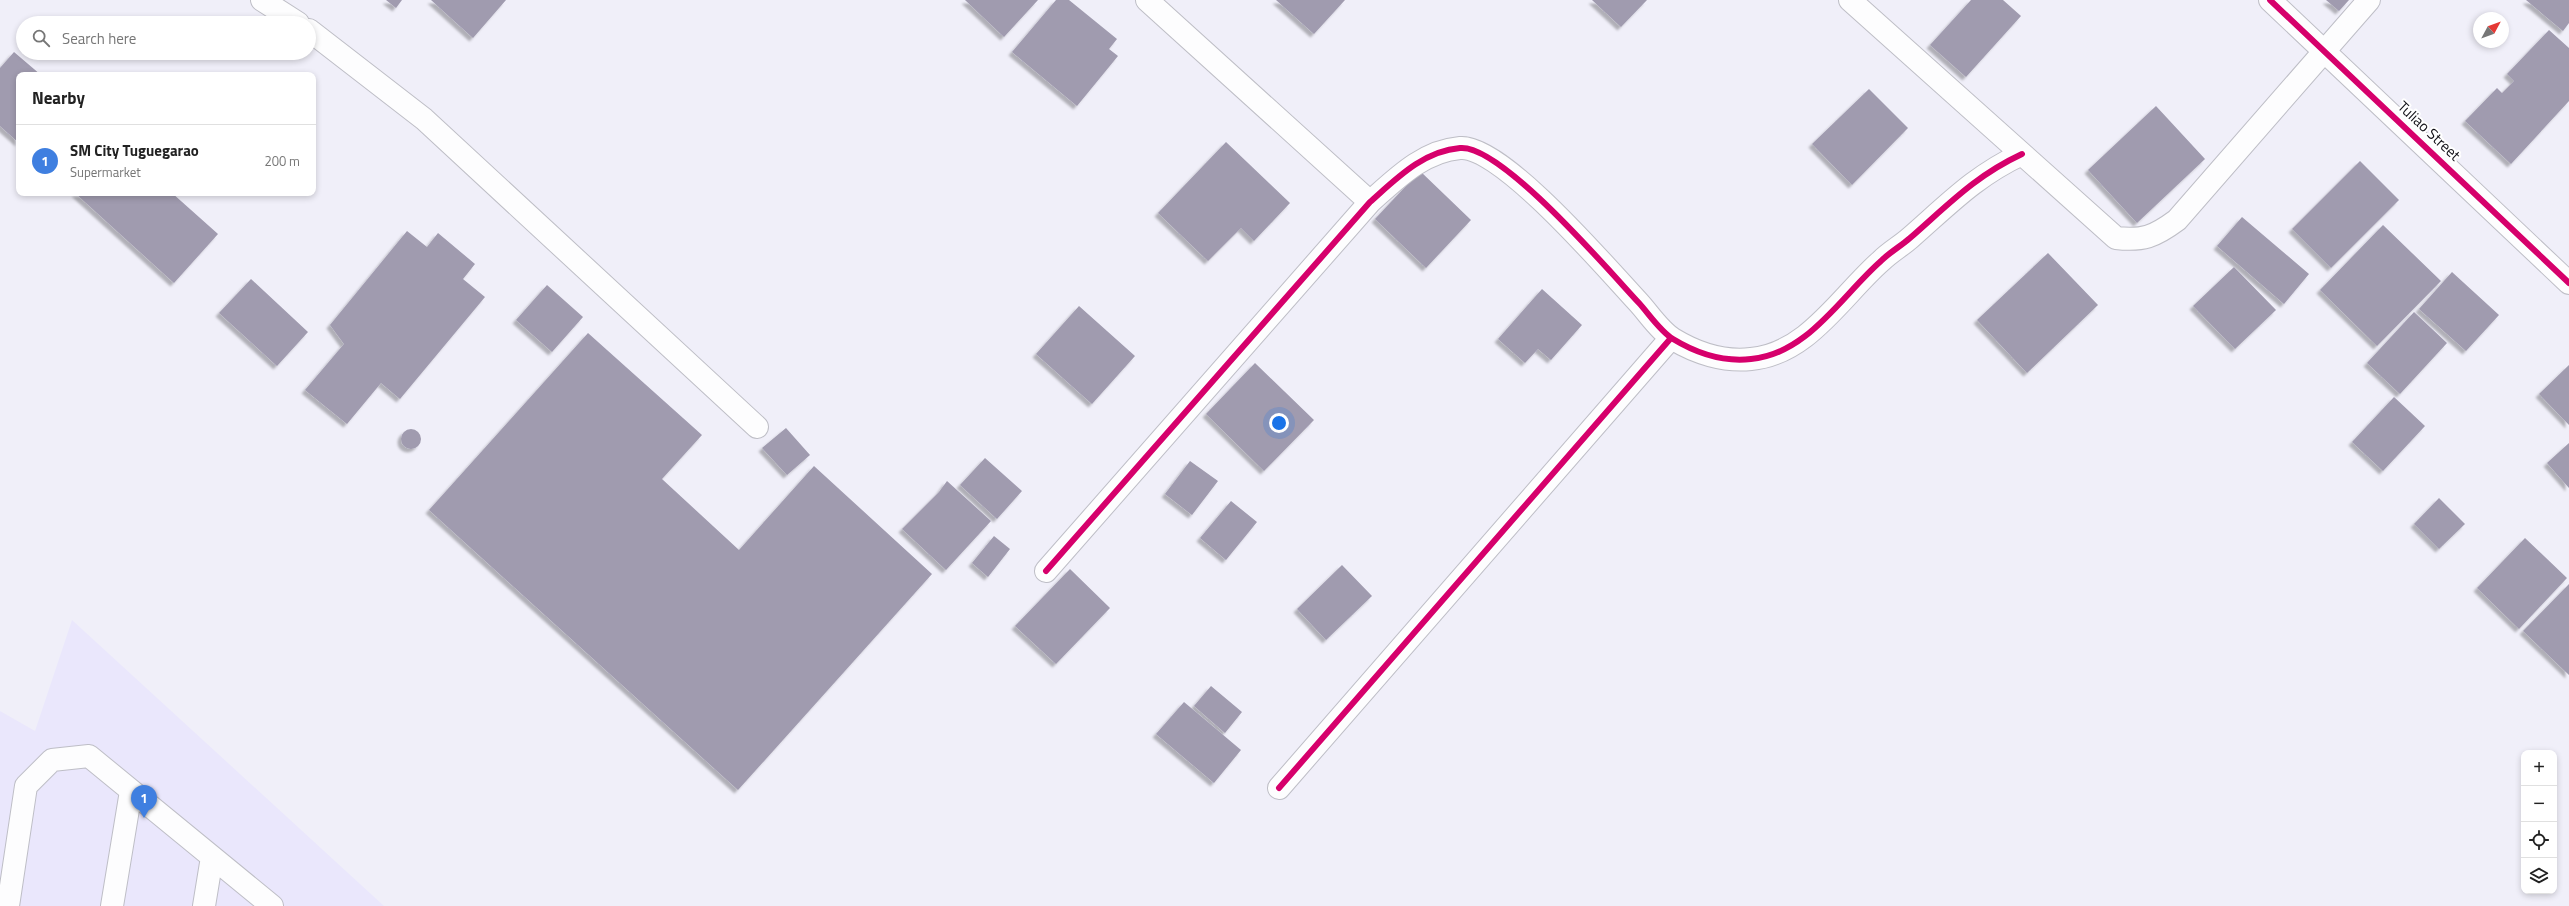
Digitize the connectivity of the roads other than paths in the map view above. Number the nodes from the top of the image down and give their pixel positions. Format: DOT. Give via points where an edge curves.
graph roads {
  1 [pos="262,0"];
  2 [pos="1147,0"];
  3 [pos="1850,0"];
  4 [pos="2270,0"];
  5 [pos="2369,0"];
  6 [pos="287,16"];
  7 [pos="316,35"];
  8 [pos="2324,51"];
  9 [pos="2022,154"];
  10 [pos="1370,202"];
  11 [pos="2569,283"];
  12 [pos="1671,338"];
  13 [pos="757,427"];
  14 [pos="1046,571"];
  15 [pos="1279,788"];
  16 [pos="131,791"];
  17 [pos="212,856"];
  18 [pos="8,906"];
  19 [pos="112,906"];
  20 [pos="204,906"];
  21 [pos="272,906"];
  1 -- 6 [label="street"];
  2 -- 10 [label="street"];
  3 -- 9 [label="street"];
  4 -- 8 [label="street, Tuliao Street"];
  5 -- 8 [label="street"];
  7 -- 13 [label="street" via="424,119"];
  8 -- 9 [label="street" via="2177,220 2158,234 2136,240 2116,238"];
  8 -- 11 [label="street, Tuliao Street"];
  9 -- 12 [label="street" via="1994,167 1974,181 1880,261 1816,327 1786,348 1754,359 1727,360"];
  10 -- 12 [label="street" via="1409,168 1437,153 1462,147 1484,154 1506,167 1578,237"];
  10 -- 14 [label="street"];
  12 -- 15 [label="street"];
  16 -- 17 [label="street"];
  16 -- 18 [label="street" via="89,756 52,760 26,786"];
  16 -- 19 [label="street"];
  17 -- 20 [label="street"];
  17 -- 21 [label="street"];
}
